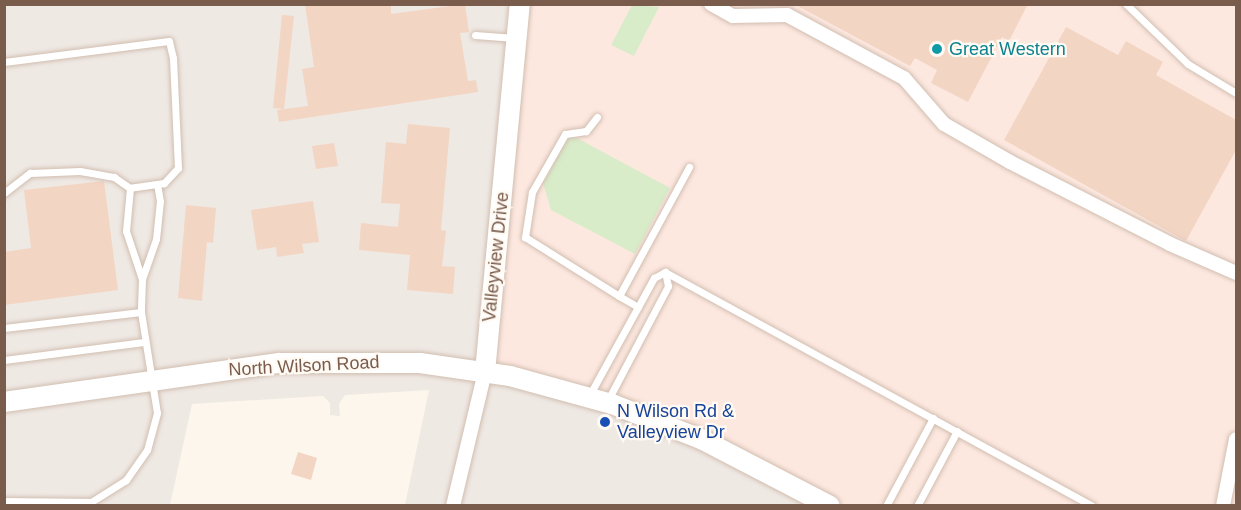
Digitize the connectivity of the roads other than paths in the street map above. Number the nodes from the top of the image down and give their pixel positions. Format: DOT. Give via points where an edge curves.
graph roads {
  1 [pos="520,4"];
  2 [pos="711,4"];
  3 [pos="1126,4"];
  4 [pos="475,34"];
  5 [pos="518,38"];
  6 [pos="4,63"];
  7 [pos="1236,93"];
  8 [pos="597,117"];
  9 [pos="689,167"];
  10 [pos="157,184"];
  11 [pos="130,188"];
  12 [pos="4,193"];
  13 [pos="665,272"];
  14 [pos="1236,273"];
  15 [pos="142,279"];
  16 [pos="619,296"];
  17 [pos="638,307"];
  18 [pos="141,312"];
  19 [pos="4,328"];
  20 [pos="144,342"];
  21 [pos="4,360"];
  22 [pos="485,372"];
  23 [pos="151,380"];
  24 [pos="598,400"];
  25 [pos="4,402"];
  26 [pos="933,418"];
  27 [pos="957,432"];
  28 [pos="1236,439"];
  29 [pos="4,501"];
  30 [pos="453,506"];
  31 [pos="830,506"];
  32 [pos="886,506"];
  33 [pos="917,506"];
  34 [pos="1092,506"];
  35 [pos="1223,506"];
  1 -- 5 [label="main road, Valleyview Drive"];
  2 -- 14 [label="street" via="733,16 787,15 904,78 944,124 1010,162 1170,244"];
  3 -- 7 [label="lane" via="1188,64"];
  4 -- 5 [label="lane"];
  5 -- 22 [label="main road, Valleyview Drive"];
  6 -- 10 [label="lane" via="169,40 178,168 164,183"];
  8 -- 16 [label="lane" via="586,131 565,134 532,192 525,237"];
  9 -- 16 [label="lane"];
  10 -- 11 [label="lane"];
  10 -- 15 [label="lane" via="160,201 156,239"];
  11 -- 12 [label="lane" via="114,177 80,171 30,173"];
  11 -- 15 [label="lane" via="126,231"];
  13 -- 17 [label="lane" via="654,278"];
  13 -- 24 [label="lane" via="668,286"];
  13 -- 26 [label="lane"];
  15 -- 18 [label="lane"];
  16 -- 17 [label="lane"];
  17 -- 24 [label="lane"];
  18 -- 19 [label="lane"];
  18 -- 20 [label="lane"];
  20 -- 21 [label="lane"];
  20 -- 23 [label="lane"];
  22 -- 23 [label="main road, North Wilson Road" via="420,363 336,360 279,363"];
  22 -- 24 [label="main road, North Wilson Road"];
  22 -- 30 [label="street, Valleyview Drive"];
  23 -- 25 [label="main road, North Wilson Road"];
  23 -- 29 [label="lane" via="157,413 147,450 126,480 91,501"];
  24 -- 31 [label="main road, North Wilson Road" via="701,438"];
  26 -- 27 [label="lane"];
  26 -- 32 [label="lane"];
  27 -- 33 [label="lane"];
  27 -- 34 [label="lane"];
  28 -- 35 [label="street"];
}
